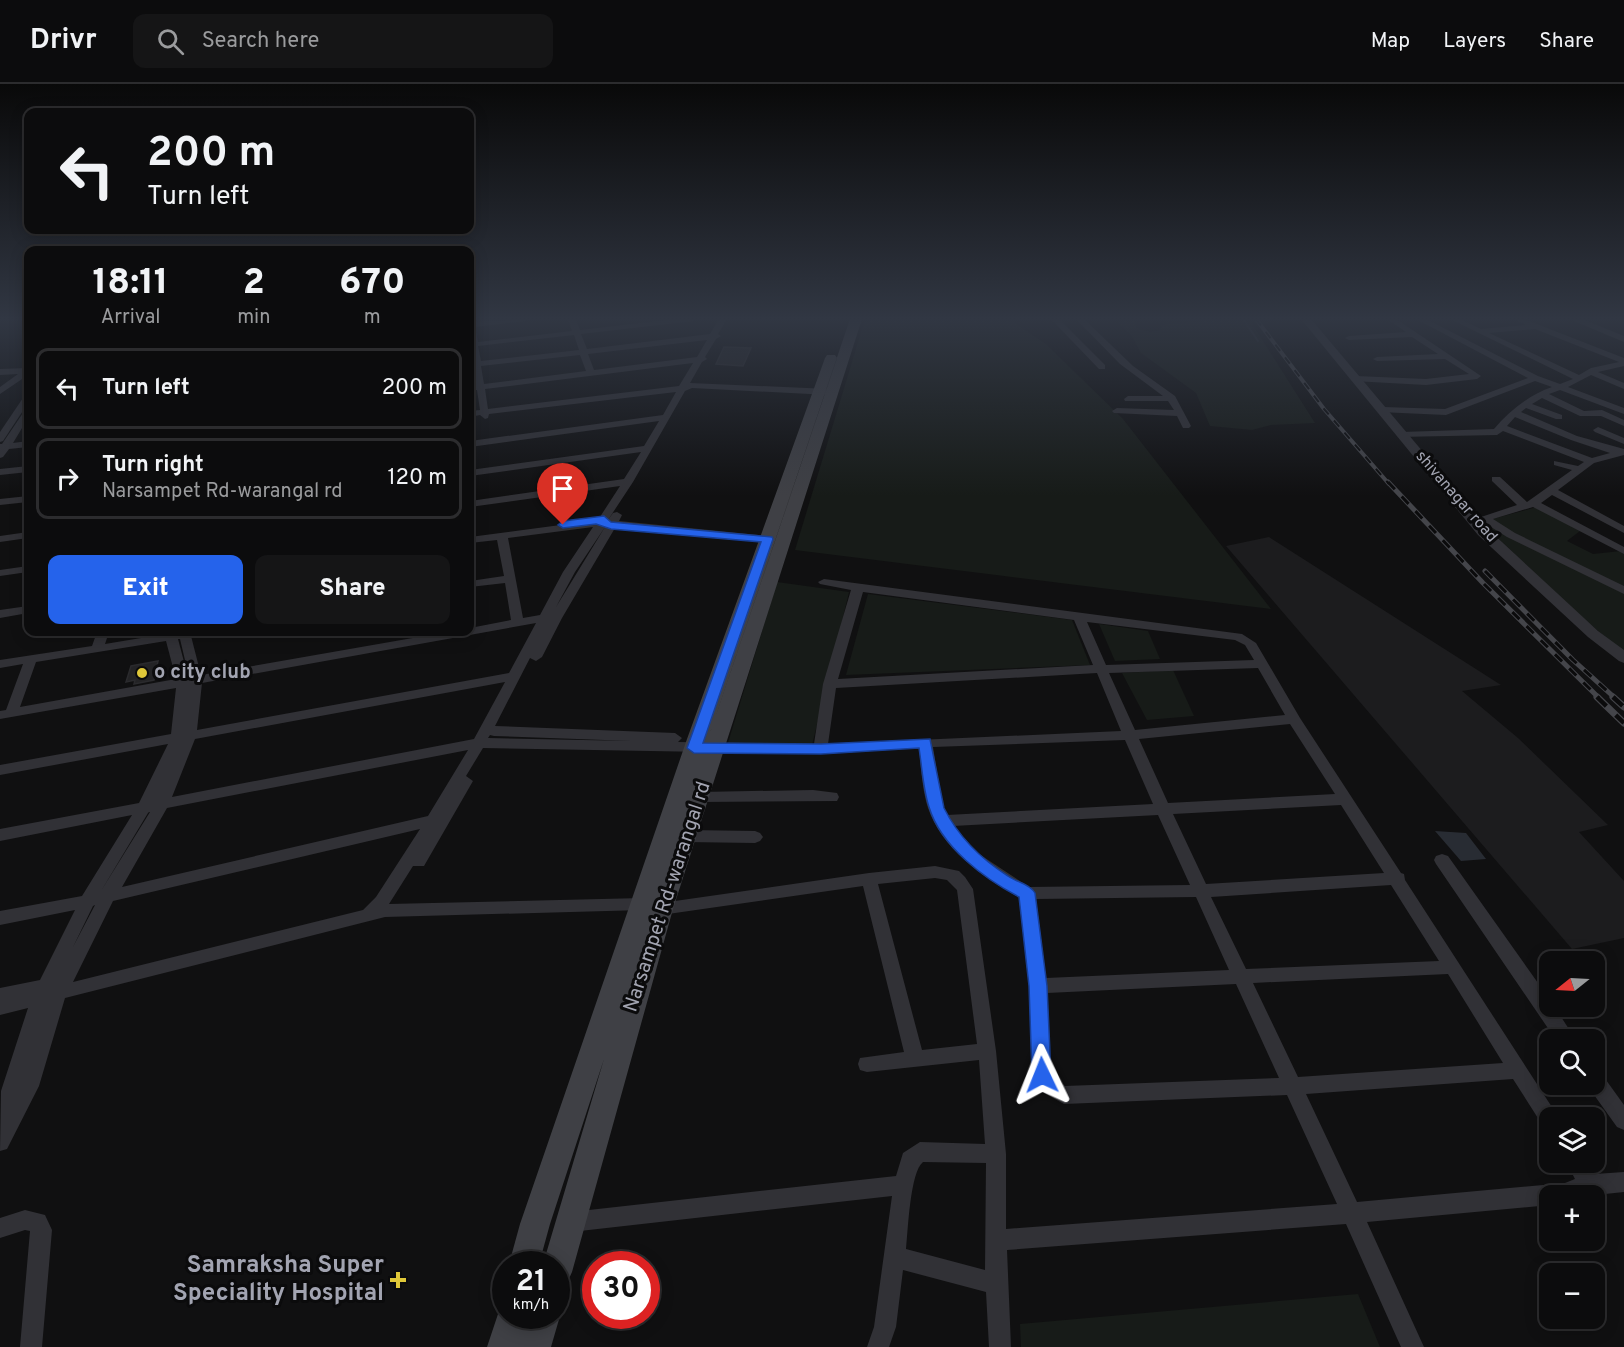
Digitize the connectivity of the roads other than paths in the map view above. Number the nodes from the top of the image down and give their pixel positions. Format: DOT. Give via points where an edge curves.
graph roads {
  1 [pos="18,378"];
  2 [pos="555,378"];
  3 [pos="691,378"];
  4 [pos="830,378"];
  5 [pos="832,378"];
  6 [pos="1144,378"];
  7 [pos="1461,378"];
  8 [pos="1535,378"];
  9 [pos="1581,378"];
  10 [pos="1593,378"];
  11 [pos="1356,379"];
  12 [pos="1624,386"];
  13 [pos="1560,387"];
  14 [pos="686,388"];
  15 [pos="2,389"];
  16 [pos="474,389"];
  17 [pos="826,392"];
  18 [pos="1541,394"];
  19 [pos="1172,398"];
  20 [pos="1128,399"];
  21 [pos="1525,405"];
  22 [pos="1383,410"];
  23 [pos="1117,411"];
  24 [pos="1624,411"];
  25 [pos="1181,413"];
  26 [pos="1514,413"];
  27 [pos="478,415"];
  28 [pos="24,416"];
  29 [pos="665,417"];
  30 [pos="1559,417"];
  31 [pos="1624,423"];
  32 [pos="1186,426"];
  33 [pos="1502,427"];
  34 [pos="1598,430"];
  35 [pos="1401,435"];
  36 [pos="1624,441"];
  37 [pos="3,442"];
  38 [pos="24,443"];
  39 [pos="474,443"];
  40 [pos="648,448"];
  41 [pos="1623,453"];
  42 [pos="1591,461"];
  43 [pos="1557,463"];
  44 [pos="1578,469"];
  45 [pos="24,470"];
  46 [pos="474,472"];
  47 [pos="0,473"];
  48 [pos="1496,480"];
  49 [pos="628,482"];
  50 [pos="1553,491"];
  51 [pos="24,501"];
  52 [pos="474,503"];
  53 [pos="0,504"];
  54 [pos="1530,504"];
  55 [pos="1624,516"];
  56 [pos="1479,519"];
  57 [pos="1607,521"];
  58 [pos="605,523"];
  59 [pos="1624,530"];
  60 [pos="24,535"];
  61 [pos="502,536"];
  62 [pos="0,538"];
  63 [pos="474,539"];
  64 [pos="474,539"];
  65 [pos="768,539"];
  66 [pos="1624,550"];
  67 [pos="24,572"];
  68 [pos="0,575"];
  69 [pos="510,579"];
  70 [pos="824,582"];
  71 [pos="474,584"];
  72 [pos="858,588"];
  73 [pos="1624,590"];
  74 [pos="24,612"];
  75 [pos="0,616"];
  76 [pos="1079,617"];
  77 [pos="544,618"];
  78 [pos="518,624"];
  79 [pos="474,631"];
  80 [pos="149,636"];
  81 [pos="180,636"];
  82 [pos="445,636"];
  83 [pos="100,641"];
  84 [pos="1624,658"];
  85 [pos="0,659"];
  86 [pos="31,659"];
  87 [pos="0,664"];
  88 [pos="1261,664"];
  89 [pos="1102,669"];
  90 [pos="516,676"];
  91 [pos="189,678"];
  92 [pos="830,684"];
  93 [pos="6,711"];
  94 [pos="1294,719"];
  95 [pos="184,734"];
  96 [pos="1131,735"];
  97 [pos="487,739"];
  98 [pos="707,743"];
  99 [pos="925,743"];
  100 [pos="821,749"];
  101 [pos="0,768"];
  102 [pos="700,797"];
  103 [pos="832,797"];
  104 [pos="1347,799"];
  105 [pos="154,803"];
  106 [pos="1165,811"];
  107 [pos="433,820"];
  108 [pos="943,821"];
  109 [pos="0,829"];
  110 [pos="0,835"];
  111 [pos="686,836"];
  112 [pos="755,837"];
  113 [pos="1442,860"];
  114 [pos="1398,878"];
  115 [pos="869,879"];
  116 [pos="1200,891"];
  117 [pos="1027,893"];
  118 [pos="100,894"];
  119 [pos="384,906"];
  120 [pos="652,906"];
  121 [pos="0,911"];
  122 [pos="0,918"];
  123 [pos="1454,966"];
  124 [pos="1241,978"];
  125 [pos="1038,986"];
  126 [pos="52,990"];
  127 [pos="0,996"];
  128 [pos="0,1007"];
  129 [pos="1559,1029"];
  130 [pos="987,1051"];
  131 [pos="915,1058"];
  132 [pos="867,1064"];
  133 [pos="1518,1070"];
  134 [pos="1293,1086"];
  135 [pos="5,1092"];
  136 [pos="1605,1094"];
  137 [pos="1542,1107"];
  138 [pos="1624,1121"];
  139 [pos="1,1140"];
  140 [pos="996,1154"];
  141 [pos="1583,1173"];
  142 [pos="1624,1182"];
  143 [pos="1590,1184"];
  144 [pos="904,1185"];
  145 [pos="1353,1213"];
  146 [pos="571,1222"];
  147 [pos="0,1228"];
  148 [pos="997,1240"];
  149 [pos="528,1251"];
  150 [pos="562,1251"];
  151 [pos="895,1257"];
  152 [pos="996,1284"];
  153 [pos="508,1329"];
  154 [pos="540,1329"];
  155 [pos="31,1347"];
  156 [pos="503,1347"];
  157 [pos="535,1347"];
  158 [pos="878,1347"];
  159 [pos="1000,1347"];
  160 [pos="1413,1347"];
  1 -- 15 [label="street"];
  2 -- 16 [label="street"];
  3 -- 14 [label="street"];
  4 -- 17 [label="main road, Narsampet Rd-warangal rd"];
  5 -- 17 [label="main road, Narsampet Rd-warangal rd"];
  6 -- 19 [label="street"];
  7 -- 11 [label="street" via="1426,382"];
  8 -- 13 [label="street"];
  8 -- 22 [label="street" via="1446,412"];
  9 -- 13 [label="street"];
  10 -- 12 [label="street"];
  11 -- 22 [label="street, shivanagar road"];
  13 -- 18 [label="street"];
  13 -- 24 [label="street"];
  14 -- 17 [label="street"];
  14 -- 27 [label="street"];
  14 -- 29 [label="street"];
  14 -- 58 [label="street"];
  16 -- 27 [label="street"];
  17 -- 65 [label="main road, Narsampet Rd-warangal rd"];
  17 -- 98 [label="main road, Narsampet Rd-warangal rd" via="778,554"];
  18 -- 21 [label="street"];
  18 -- 31 [label="street" via="1583,414 1602,413"];
  19 -- 20 [label="street"];
  19 -- 25 [label="street"];
  21 -- 26 [label="street"];
  21 -- 30 [label="street"];
  22 -- 35 [label="street, shivanagar road"];
  23 -- 25 [label="street"];
  25 -- 32 [label="street"];
  26 -- 33 [label="street"];
  26 -- 41 [label="street"];
  28 -- 37 [label="street"];
  29 -- 39 [label="street"];
  29 -- 40 [label="street"];
  33 -- 35 [label="street" via="1491,433"];
  33 -- 42 [label="street"];
  34 -- 36 [label="street"];
  35 -- 56 [label="street, shivanagar road"];
  37 -- 38 [label="street"];
  40 -- 46 [label="street"];
  40 -- 49 [label="street"];
  41 -- 42 [label="street"];
  42 -- 44 [label="street"];
  43 -- 44 [label="street"];
  44 -- 50 [label="street"];
  45 -- 47 [label="street"];
  48 -- 54 [label="street"];
  49 -- 52 [label="street"];
  49 -- 58 [label="street"];
  50 -- 54 [label="street"];
  50 -- 57 [label="street"];
  51 -- 53 [label="street"];
  54 -- 56 [label="street"];
  54 -- 66 [label="street"];
  55 -- 57 [label="street"];
  56 -- 73 [label="street"];
  56 -- 84 [label="street, shivanagar road" via="1593,634"];
  57 -- 59 [label="street"];
  58 -- 61 [label="street"];
  58 -- 63 [label="street"];
  58 -- 65 [label="street"];
  58 -- 77 [label="street" via="569,572"];
  58 -- 97 [label="street"];
  60 -- 62 [label="street"];
  61 -- 64 [label="street"];
  61 -- 69 [label="street"];
  65 -- 98 [label="main road, Narsampet Rd-warangal rd"];
  67 -- 68 [label="street"];
  69 -- 71 [label="street"];
  69 -- 78 [label="street"];
  70 -- 72 [label="street"];
  72 -- 76 [label="street"];
  72 -- 92 [label="street"];
  74 -- 75 [label="street"];
  76 -- 88 [label="street" via="1238,637 1250,644"];
  76 -- 89 [label="street"];
  77 -- 78 [label="street"];
  77 -- 90 [label="street"];
  78 -- 79 [label="street"];
  80 -- 83 [label="street"];
  81 -- 91 [label="street"];
  82 -- 91 [label="street"];
  83 -- 85 [label="street"];
  83 -- 86 [label="street"];
  86 -- 87 [label="street"];
  86 -- 93 [label="street"];
  88 -- 89 [label="street"];
  88 -- 94 [label="street"];
  89 -- 92 [label="street"];
  89 -- 96 [label="street"];
  90 -- 95 [label="street"];
  90 -- 97 [label="street"];
  91 -- 93 [label="street"];
  91 -- 95 [label="street"];
  92 -- 100 [label="street"];
  94 -- 96 [label="street"];
  94 -- 104 [label="street"];
  95 -- 101 [label="street"];
  95 -- 105 [label="street"];
  96 -- 99 [label="street"];
  96 -- 106 [label="street"];
  97 -- 98 [label="street"];
  97 -- 105 [label="street"];
  97 -- 107 [label="street"];
  97 -- 119 [label="street" via="442,826"];
  98 -- 100 [label="street"];
  98 -- 102 [label="main road, Narsampet Rd-warangal rd"];
  98 -- 120 [label="main road, Narsampet Rd-warangal rd"];
  99 -- 100 [label="street"];
  99 -- 108 [label="street"];
  102 -- 103 [label="street"];
  102 -- 111 [label="main road, Narsampet Rd-warangal rd"];
  104 -- 106 [label="street"];
  104 -- 114 [label="street"];
  105 -- 109 [label="street"];
  105 -- 110 [label="street"];
  105 -- 118 [label="street"];
  105 -- 118 [label="street"];
  106 -- 108 [label="street"];
  106 -- 116 [label="street"];
  107 -- 118 [label="street"];
  107 -- 119 [label="street"];
  108 -- 117 [label="street" via="965,851 1003,881"];
  111 -- 112 [label="street"];
  111 -- 120 [label="main road, Narsampet Rd-warangal rd"];
  113 -- 129 [label="street"];
  114 -- 116 [label="street"];
  114 -- 123 [label="street"];
  115 -- 120 [label="street"];
  115 -- 130 [label="street" via="946,872 960,879 966,889"];
  115 -- 131 [label="street"];
  116 -- 117 [label="street"];
  116 -- 124 [label="street"];
  117 -- 125 [label="street"];
  118 -- 121 [label="street"];
  118 -- 122 [label="street"];
  118 -- 126 [label="street"];
  119 -- 120 [label="street"];
  119 -- 126 [label="street"];
  120 -- 146 [label="main road, Narsampet Rd-warangal rd"];
  120 -- 149 [label="main road, Narsampet Rd-warangal rd"];
  123 -- 124 [label="street"];
  123 -- 133 [label="street"];
  124 -- 125 [label="street"];
  124 -- 134 [label="street"];
  125 -- 134 [label="street" via="1042,1075 1052,1089 1064,1095"];
  126 -- 127 [label="street"];
  126 -- 128 [label="street"];
  126 -- 135 [label="street"];
  126 -- 139 [label="street" via="30,1086"];
  130 -- 131 [label="street"];
  130 -- 140 [label="street"];
  131 -- 132 [label="street"];
  133 -- 134 [label="street"];
  133 -- 137 [label="street"];
  134 -- 145 [label="street"];
  135 -- 139 [label="street"];
  136 -- 138 [label="street"];
  140 -- 144 [label="street" via="920,1152 910,1160"];
  140 -- 148 [label="street"];
  141 -- 143 [label="street"];
  142 -- 143 [label="street"];
  143 -- 145 [label="street" via="1565,1192"];
  144 -- 146 [label="street"];
  144 -- 151 [label="street"];
  145 -- 148 [label="street"];
  145 -- 160 [label="street"];
  146 -- 150 [label="main road, Narsampet Rd-warangal rd"];
  147 -- 155 [label="street" via="25,1220 38,1222 41,1230"];
  148 -- 152 [label="street"];
  151 -- 152 [label="street"];
  151 -- 158 [label="street" via="885,1327"];
  152 -- 159 [label="street"];
  153 -- 156 [label="main road"];
  154 -- 157 [label="main road"];
}
